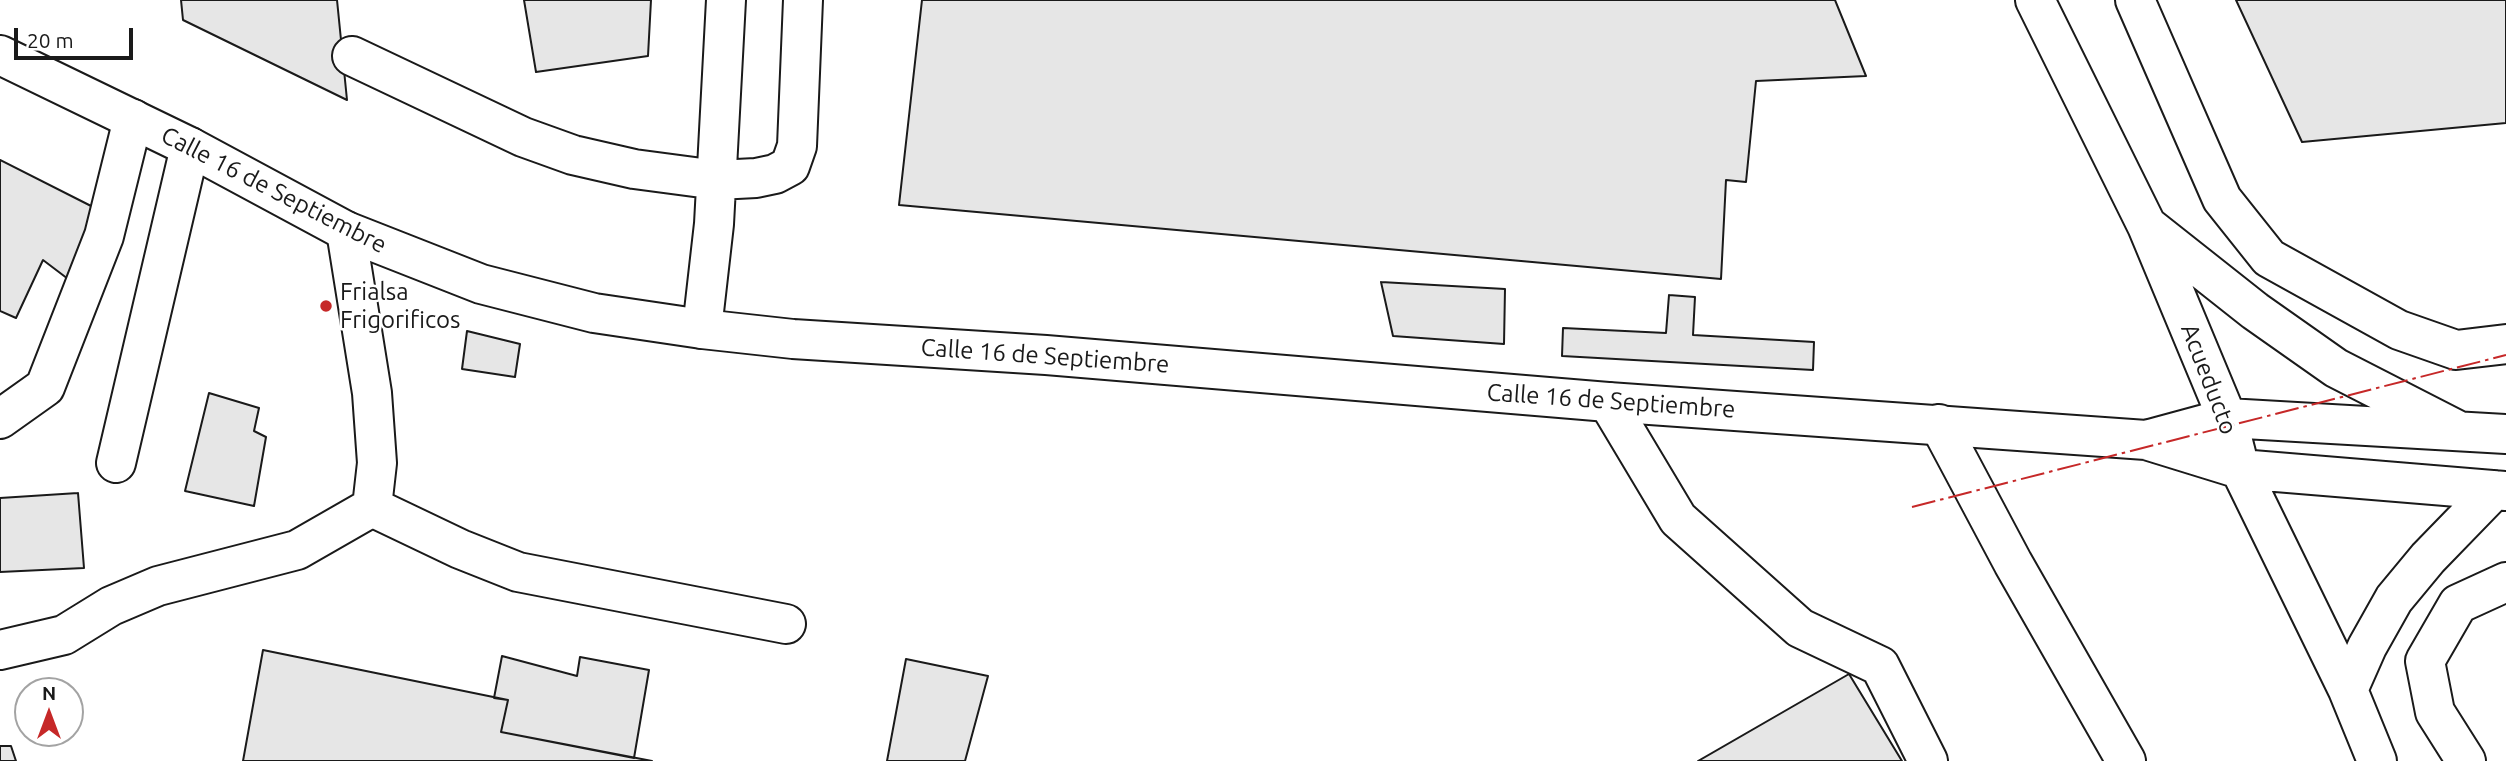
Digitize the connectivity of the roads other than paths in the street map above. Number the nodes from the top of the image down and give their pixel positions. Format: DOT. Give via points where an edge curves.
graph roads {
  1 [pos="726,0"];
  2 [pos="803,0"];
  3 [pos="2035,0"];
  4 [pos="2135,0"];
  5 [pos="0,55"];
  6 [pos="352,56"];
  7 [pos="133,119"];
  8 [pos="190,147"];
  9 [pos="717,180"];
  10 [pos="2147,226"];
  11 [pos="346,231"];
  12 [pos="702,330"];
  13 [pos="2506,344"];
  14 [pos="1608,402"];
  15 [pos="2227,418"];
  16 [pos="0,419"];
  17 [pos="1939,424"];
  18 [pos="2457,430"];
  19 [pos="2506,434"];
  20 [pos="2146,440"];
  21 [pos="116,463"];
  22 [pos="2240,469"];
  23 [pos="2500,490"];
  24 [pos="372,507"];
  25 [pos="2506,582"];
  26 [pos="786,624"];
  27 [pos="0,650"];
  28 [pos="2348,690"];
  29 [pos="1928,761"];
  30 [pos="2126,761"];
  31 [pos="2377,761"];
  32 [pos="2466,761"];
  1 -- 9 [label="main road"];
  2 -- 9 [label="main road" via="797,146 790,166 756,178"];
  3 -- 10 [label="main road, Acueducto"];
  4 -- 13 [label="main road" via="2222,200 2269,258 2399,330 2456,350"];
  5 -- 7 [label="main road, Calle 16 de Septiembre"];
  6 -- 9 [label="main road" via="523,137 573,155"];
  7 -- 8 [label="main road, Calle 16 de Septiembre"];
  7 -- 16 [label="main road" via="104,236 45,387"];
  8 -- 11 [label="main road, Calle 16 de Septiembre"];
  8 -- 21 [label="main road"];
  9 -- 12 [label="main road"];
  10 -- 15 [label="main road, Acueducto"];
  10 -- 18 [label="main road" via="2336,368"];
  11 -- 12 [label="main road, Calle 16 de Septiembre" via="481,284 594,313"];
  11 -- 24 [label="main road" via="372,393 377,463"];
  12 -- 14 [label="main road, Calle 16 de Septiembre"];
  14 -- 17 [label="main road, Calle 16 de Septiembre"];
  14 -- 29 [label="main road" via="1678,519 1800,628 1880,666"];
  15 -- 18 [label="main road, Calle 16 de Septiembre"];
  15 -- 20 [label="main road, Calle 16 de Septiembre"];
  15 -- 22 [label="main road, Acueducto"];
  17 -- 20 [label="main road, Calle 16 de Septiembre"];
  17 -- 30 [label="main road"];
  18 -- 19 [label="main road, Calle 16 de Septiembre"];
  20 -- 22 [label="main road, Calle 16 de Septiembre"];
  22 -- 23 [label="main road, Calle 16 de Septiembre"];
  22 -- 28 [label="main road, Acueducto"];
  23 -- 28 [label="main road" via="2428,558 2394,599"];
  24 -- 26 [label="main road" via="518,572"];
  24 -- 27 [label="main road" via="297,550 159,586 111,606 64,635"];
  25 -- 32 [label="main road" via="2458,604 2425,661 2435,712"];
  28 -- 31 [label="main road, Acueducto"];
}
